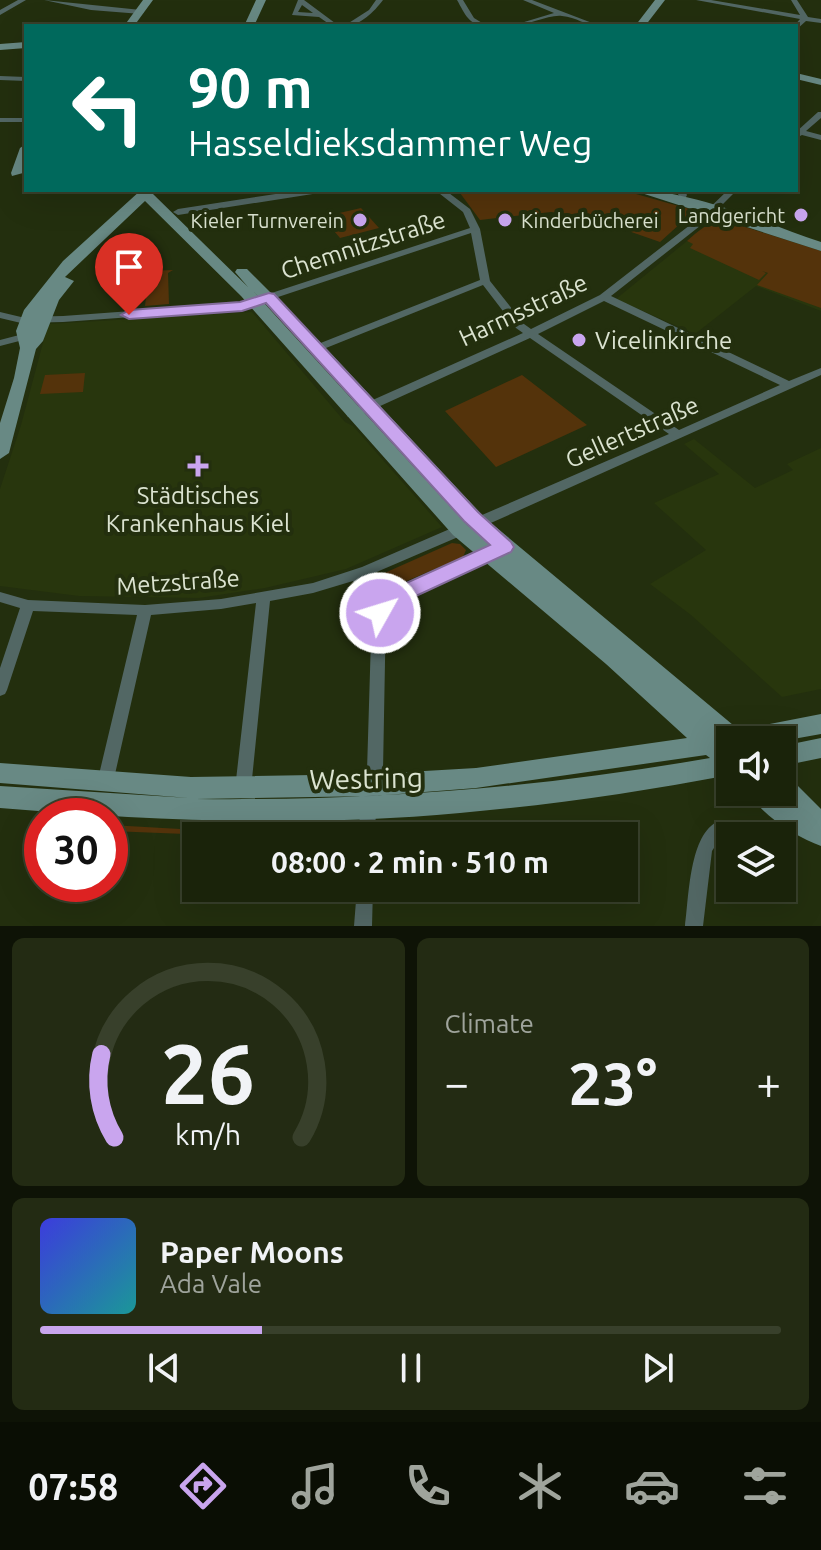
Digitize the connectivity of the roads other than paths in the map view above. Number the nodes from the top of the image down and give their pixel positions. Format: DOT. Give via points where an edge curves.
graph roads {
  1 [pos="23,0"];
  2 [pos="47,0"];
  3 [pos="148,0"];
  4 [pos="156,0"];
  5 [pos="249,0"];
  6 [pos="261,0"];
  7 [pos="301,0"];
  8 [pos="380,0"];
  9 [pos="460,0"];
  10 [pos="526,0"];
  11 [pos="660,0"];
  12 [pos="699,0"];
  13 [pos="794,0"];
  14 [pos="144,12"];
  15 [pos="0,13"];
  16 [pos="557,14"];
  17 [pos="321,15"];
  18 [pos="805,18"];
  19 [pos="821,21"];
  20 [pos="131,24"];
  21 [pos="139,24"];
  22 [pos="241,24"];
  23 [pos="242,24"];
  24 [pos="333,24"];
  25 [pos="350,24"];
  26 [pos="480,24"];
  27 [pos="521,24"];
  28 [pos="590,24"];
  29 [pos="642,24"];
  30 [pos="798,26"];
  31 [pos="24,45"];
  32 [pos="0,47"];
  33 [pos="798,76"];
  34 [pos="0,78"];
  35 [pos="24,79"];
  36 [pos="821,82"];
  37 [pos="821,114"];
  38 [pos="0,120"];
  39 [pos="24,120"];
  40 [pos="798,134"];
  41 [pos="821,138"];
  42 [pos="306,192"];
  43 [pos="442,192"];
  44 [pos="647,192"];
  45 [pos="681,192"];
  46 [pos="731,192"];
  47 [pos="152,194"];
  48 [pos="715,208"];
  49 [pos="178,212"];
  50 [pos="475,229"];
  51 [pos="821,238"];
  52 [pos="821,247"];
  53 [pos="485,281"];
  54 [pos="604,297"];
  55 [pos="262,300"];
  56 [pos="0,315"];
  57 [pos="30,331"];
  58 [pos="530,333"];
  59 [pos="0,343"];
  60 [pos="317,348"];
  61 [pos="821,371"];
  62 [pos="791,386"];
  63 [pos="361,410"];
  64 [pos="679,435"];
  65 [pos="0,453"];
  66 [pos="469,527"];
  67 [pos="497,551"];
  68 [pos="356,575"];
  69 [pos="0,597"];
  70 [pos="263,598"];
  71 [pos="379,604"];
  72 [pos="28,605"];
  73 [pos="145,610"];
  74 [pos="0,690"];
  75 [pos="821,724"];
  76 [pos="796,729"];
  77 [pos="716,732"];
  78 [pos="716,743"];
  79 [pos="821,748"];
  80 [pos="796,753"];
  81 [pos="716,766"];
  82 [pos="0,773"];
  83 [pos="105,783"];
  84 [pos="243,789"];
  85 [pos="0,797"];
  86 [pos="370,797"];
  87 [pos="796,800"];
  88 [pos="778,806"];
  89 [pos="368,822"];
  90 [pos="821,826"];
  91 [pos="716,832"];
  92 [pos="821,835"];
  93 [pos="364,902"];
  94 [pos="363,926"];
  95 [pos="694,926"];
  1 -- 15 [label="street"];
  2 -- 14 [label="street"];
  3 -- 14 [label="main road"];
  4 -- 14 [label="main road"];
  5 -- 22 [label="main road"];
  6 -- 23 [label="main road"];
  7 -- 17 [label="street"];
  7 -- 17 [label="street" via="294,14"];
  8 -- 25 [label="street"];
  9 -- 26 [label="street"];
  10 -- 16 [label="street"];
  11 -- 29 [label="main road"];
  12 -- 18 [label="street"];
  13 -- 18 [label="street"];
  14 -- 20 [label="main road"];
  14 -- 21 [label="main road"];
  16 -- 27 [label="street"];
  16 -- 28 [label="street"];
  17 -- 24 [label="street"];
  18 -- 19 [label="street"];
  18 -- 30 [label="street"];
  31 -- 32 [label="main road"];
  33 -- 36 [label="main road"];
  34 -- 35 [label="street"];
  37 -- 40 [label="street"];
  38 -- 39 [label="street"];
  40 -- 41 [label="street"];
  42 -- 49 [label="street"];
  43 -- 50 [label="street" via="465,208"];
  44 -- 48 [label="main road"];
  45 -- 48 [label="main road"];
  46 -- 48 [label="street, Harmsstraße"];
  47 -- 49 [label="main road"];
  47 -- 55 [label="main road"];
  47 -- 57 [label="main road" via="46,287 32,305"];
  48 -- 51 [label="main road"];
  48 -- 52 [label="main road"];
  48 -- 54 [label="street, Harmsstraße"];
  49 -- 55 [label="main road"];
  50 -- 53 [label="street"];
  50 -- 55 [label="street, Chemnitzstraße"];
  53 -- 58 [label="street" via="503,308"];
  53 -- 60 [label="street"];
  54 -- 58 [label="street, Harmsstraße"];
  54 -- 62 [label="street"];
  55 -- 57 [label="street, Chemnitzstraße"];
  55 -- 60 [label="main road"];
  55 -- 63 [label="main road"];
  56 -- 57 [label="street"];
  57 -- 59 [label="street"];
  57 -- 65 [label="main road"];
  58 -- 63 [label="street, Harmsstraße"];
  58 -- 64 [label="street"];
  60 -- 63 [label="main road"];
  61 -- 62 [label="street, Gellertstraße"];
  62 -- 64 [label="street, Gellertstraße"];
  63 -- 66 [label="main road"];
  64 -- 66 [label="street, Gellertstraße"];
  66 -- 67 [label="main road"];
  66 -- 68 [label="street, Metzstraße"];
  67 -- 71 [label="street"];
  67 -- 77 [label="main road" via="614,658"];
  68 -- 70 [label="street, Metzstraße"];
  68 -- 71 [label="street"];
  69 -- 72 [label="street, Metzstraße"];
  70 -- 73 [label="street, Metzstraße"];
  70 -- 84 [label="street"];
  71 -- 86 [label="street"];
  72 -- 73 [label="street, Metzstraße"];
  72 -- 74 [label="street"];
  73 -- 83 [label="street"];
  75 -- 76 [label="main road, Westring"];
  78 -- 86 [label="main road, Westring"];
  79 -- 80 [label="main road"];
  81 -- 86 [label="main road, Westring" via="432,807"];
  82 -- 83 [label="main road, Westring"];
  83 -- 84 [label="main road, Westring"];
  84 -- 86 [label="main road, Westring"];
  85 -- 86 [label="main road, Westring" via="101,808"];
  86 -- 89 [label="street"];
  87 -- 90 [label="main road"];
  88 -- 92 [label="main road"];
  91 -- 95 [label="street" via="704,849"];
  93 -- 94 [label="street"];
}
